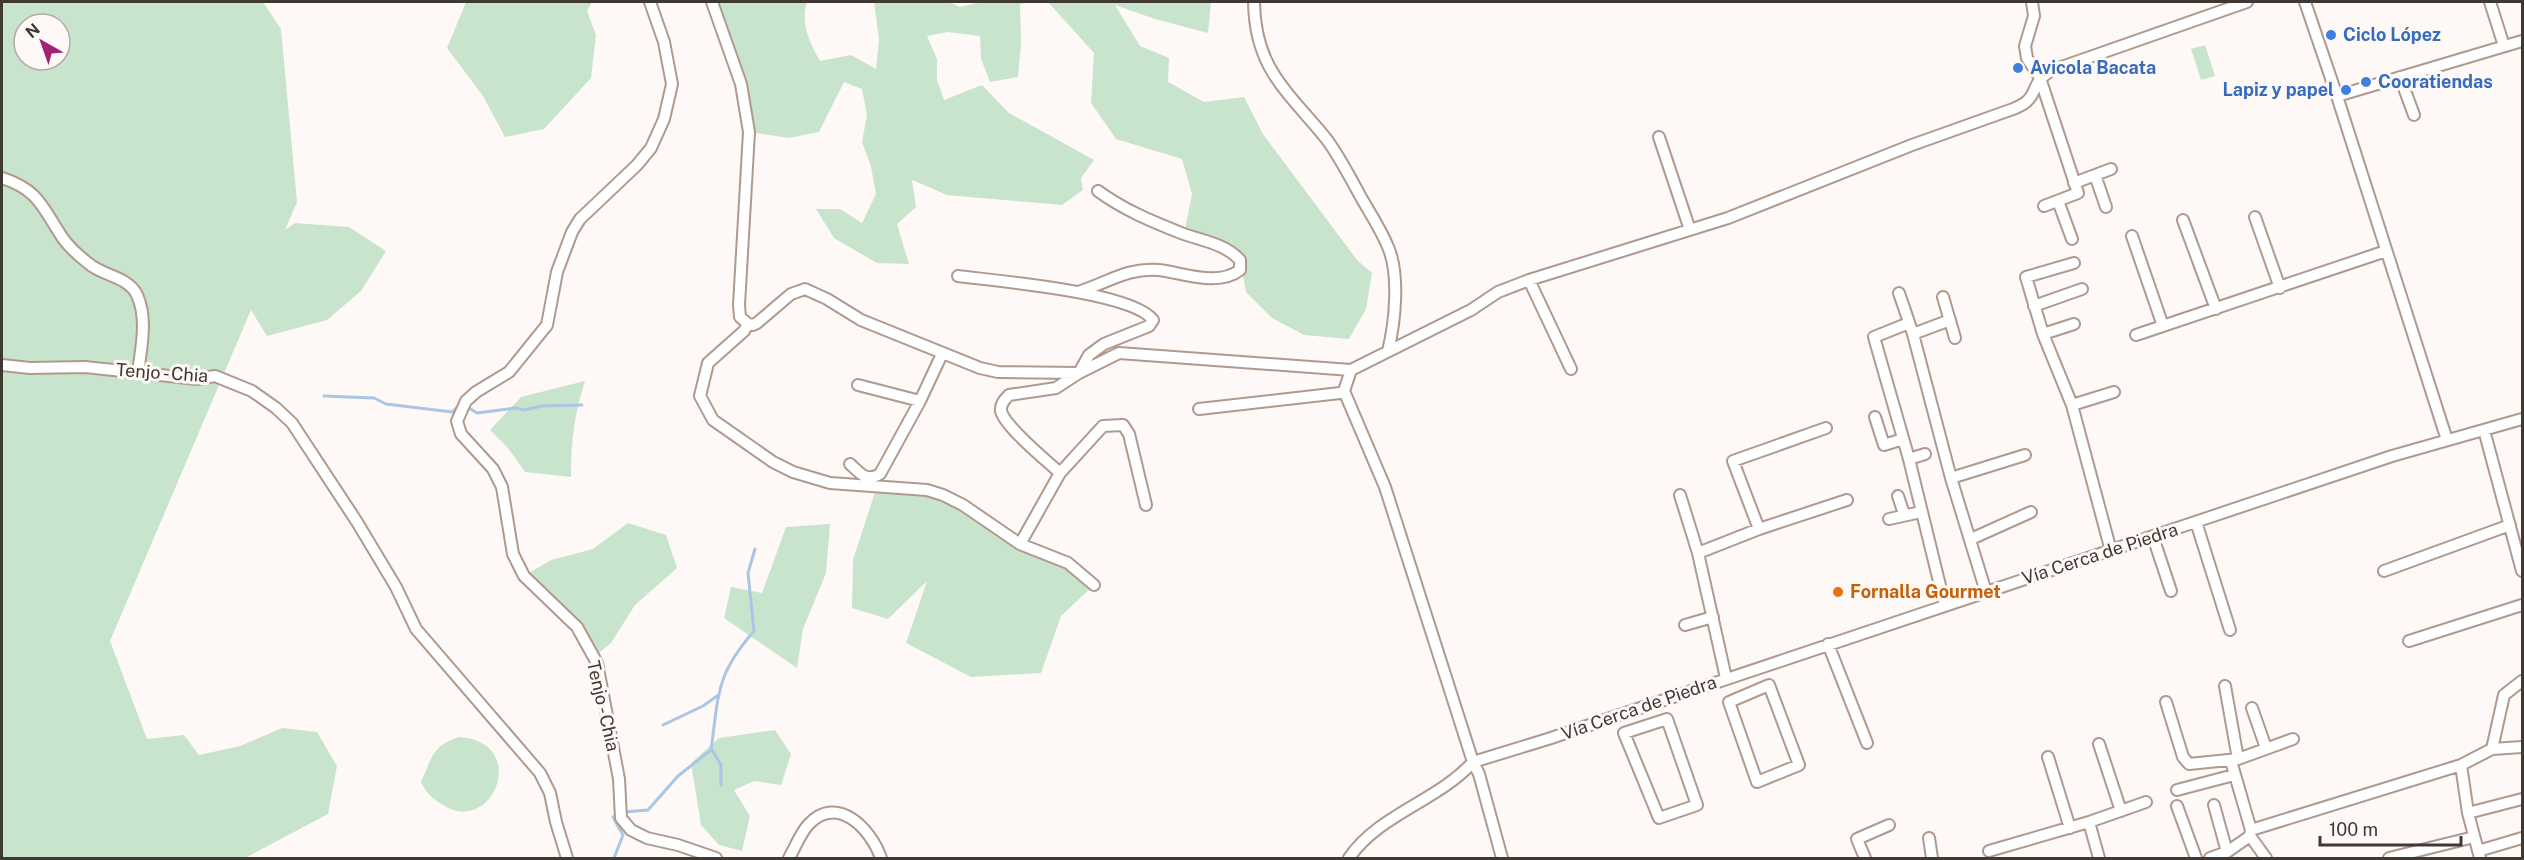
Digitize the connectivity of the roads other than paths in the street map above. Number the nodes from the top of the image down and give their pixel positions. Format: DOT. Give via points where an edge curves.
graph roads {
  1 [pos="650,2"];
  2 [pos="712,2"];
  3 [pos="1254,2"];
  4 [pos="2032,2"];
  5 [pos="2247,2"];
  6 [pos="2305,2"];
  7 [pos="2490,2"];
  8 [pos="2523,41"];
  9 [pos="2504,46"];
  10 [pos="2400,77"];
  11 [pos="2040,78"];
  12 [pos="2337,96"];
  13 [pos="2414,115"];
  14 [pos="1659,137"];
  15 [pos="2111,169"];
  16 [pos="2095,175"];
  17 [pos="2,178"];
  18 [pos="2074,183"];
  19 [pos="1098,191"];
  20 [pos="2058,201"];
  21 [pos="2044,206"];
  22 [pos="2106,207"];
  23 [pos="2255,217"];
  24 [pos="2183,220"];
  25 [pos="1690,230"];
  26 [pos="2132,236"];
  27 [pos="2072,239"];
  28 [pos="2386,251"];
  29 [pos="2074,263"];
  30 [pos="958,276"];
  31 [pos="1529,280"];
  32 [pos="2280,288"];
  33 [pos="2082,289"];
  34 [pos="1074,293"];
  35 [pos="1899,293"];
  36 [pos="1943,297"];
  37 [pos="2034,306"];
  38 [pos="2216,309"];
  39 [pos="1950,320"];
  40 [pos="747,324"];
  41 [pos="2074,324"];
  42 [pos="1395,326"];
  43 [pos="2163,326"];
  44 [pos="1911,329"];
  45 [pos="2043,334"];
  46 [pos="2136,335"];
  47 [pos="1955,338"];
  48 [pos="1406,343"];
  49 [pos="1388,351"];
  50 [pos="942,354"];
  51 [pos="2,365"];
  52 [pos="1571,369"];
  53 [pos="1351,370"];
  54 [pos="138,373"];
  55 [pos="1079,373"];
  56 [pos="858,385"];
  57 [pos="1344,391"];
  58 [pos="2114,392"];
  59 [pos="920,401"];
  60 [pos="2072,405"];
  61 [pos="1199,409"];
  62 [pos="1875,417"];
  63 [pos="2523,419"];
  64 [pos="1826,428"];
  65 [pos="2484,430"];
  66 [pos="1903,439"];
  67 [pos="2447,440"];
  68 [pos="1925,454"];
  69 [pos="2025,455"];
  70 [pos="1909,459"];
  71 [pos="850,465"];
  72 [pos="1060,474"];
  73 [pos="1951,478"];
  74 [pos="1680,495"];
  75 [pos="1898,496"];
  76 [pos="1847,500"];
  77 [pos="1146,505"];
  78 [pos="1921,512"];
  79 [pos="2031,512"];
  80 [pos="1904,514"];
  81 [pos="1889,519"];
  82 [pos="2196,522"];
  83 [pos="2510,525"];
  84 [pos="1759,530"];
  85 [pos="2153,537"];
  86 [pos="1971,539"];
  87 [pos="1020,544"];
  88 [pos="2111,550"];
  89 [pos="1698,553"];
  90 [pos="2384,571"];
  91 [pos="2523,571"];
  92 [pos="1094,585"];
  93 [pos="2171,591"];
  94 [pos="1986,592"];
  95 [pos="2523,604"];
  96 [pos="1945,606"];
  97 [pos="1713,616"];
  98 [pos="1685,625"];
  99 [pos="2230,630"];
  100 [pos="2409,641"];
  101 [pos="1828,644"];
  102 [pos="1751,670"];
  103 [pos="1726,678"];
  104 [pos="2523,681"];
  105 [pos="2225,686"];
  106 [pos="1758,688"];
  107 [pos="2166,702"];
  108 [pos="1638,707"];
  109 [pos="2252,708"];
  110 [pos="1646,726"];
  111 [pos="2293,739"];
  112 [pos="1867,743"];
  113 [pos="2099,744"];
  114 [pos="2266,747"];
  115 [pos="2523,747"];
  116 [pos="2492,749"];
  117 [pos="2048,757"];
  118 [pos="2234,760"];
  119 [pos="1473,762"];
  120 [pos="2462,765"];
  121 [pos="2234,775"];
  122 [pos="2177,790"];
  123 [pos="2523,799"];
  124 [pos="2146,802"];
  125 [pos="2178,806"];
  126 [pos="2214,806"];
  127 [pos="2121,811"];
  128 [pos="2468,813"];
  129 [pos="2089,822"];
  130 [pos="1890,825"];
  131 [pos="2070,828"];
  132 [pos="2250,833"];
  133 [pos="2474,837"];
  134 [pos="1929,838"];
  135 [pos="2523,838"];
  136 [pos="1989,851"];
  137 [pos="2227,852"];
  138 [pos="2479,855"];
  139 [pos="567,858"];
  140 [pos="716,858"];
  141 [pos="789,858"];
  142 [pos="881,858"];
  143 [pos="1349,858"];
  144 [pos="1502,858"];
  145 [pos="1864,858"];
  146 [pos="1932,858"];
  147 [pos="2099,858"];
  148 [pos="2196,858"];
  149 [pos="2210,858"];
  150 [pos="2266,858"];
  151 [pos="2389,858"];
  1 -- 140 [label="street, Tenjo - Chia" via="664,42 672,84 664,119 651,148 580,219 572,232 557,272 547,325 509,372 466,401 457,421 461,434 493,469 502,487 513,554 524,576 577,627 597,663 620,779 621,819 647,838"];
  2 -- 40 [label="street" via="741,84 749,132 739,305 740,317"];
  3 -- 42 [label="street" via="1254,21 1269,70 1324,136 1389,248"];
  4 -- 11 [label="street" via="2033,25 2025,46 2026,58"];
  5 -- 11 [label="street" via="2050,71"];
  6 -- 12 [label="street"];
  7 -- 9 [label="street"];
  8 -- 9 [label="street"];
  9 -- 10 [label="street"];
  10 -- 12 [label="street"];
  10 -- 13 [label="street"];
  11 -- 18 [label="street"];
  11 -- 25 [label="street" via="2026,102 2013,109"];
  12 -- 28 [label="street"];
  14 -- 25 [label="street"];
  15 -- 16 [label="street"];
  16 -- 18 [label="street"];
  16 -- 22 [label="street"];
  17 -- 54 [label="street" via="21,184 44,206 63,239 90,266 131,286 140,306 143,332"];
  18 -- 20 [label="street" via="2078,193"];
  19 -- 34 [label="street" via="1136,214 1213,242 1240,260 1240,270 1233,275 1205,278 1134,270"];
  20 -- 21 [label="street"];
  20 -- 27 [label="street"];
  23 -- 32 [label="street"];
  24 -- 38 [label="street"];
  25 -- 31 [label="street"];
  26 -- 43 [label="street"];
  28 -- 32 [label="street"];
  28 -- 67 [label="street"];
  29 -- 37 [label="street" via="2026,277"];
  30 -- 34 [label="street"];
  31 -- 48 [label="street" via="1498,292"];
  31 -- 52 [label="street"];
  32 -- 38 [label="street"];
  33 -- 37 [label="street"];
  34 -- 55 [label="street" via="1114,299 1143,310 1153,320 1149,326 1104,344 1089,355"];
  35 -- 44 [label="street"];
  36 -- 39 [label="street"];
  37 -- 45 [label="street"];
  38 -- 43 [label="street"];
  39 -- 44 [label="street"];
  39 -- 47 [label="street"];
  40 -- 50 [label="street" via="758,323 791,294 805,289 861,320"];
  40 -- 87 [label="street" via="708,363 700,396 713,420 773,462 810,479 944,495"];
  41 -- 45 [label="street"];
  42 -- 48 [label="street"];
  42 -- 49 [label="street"];
  43 -- 46 [label="street"];
  44 -- 66 [label="street" via="1874,337"];
  44 -- 73 [label="street"];
  45 -- 60 [label="street"];
  48 -- 49 [label="street"];
  49 -- 53 [label="street"];
  50 -- 55 [label="street" via="998,372"];
  50 -- 59 [label="street"];
  51 -- 54 [label="street, Tenjo - Chia"];
  53 -- 55 [label="street" via="1119,353"];
  53 -- 57 [label="street"];
  54 -- 139 [label="street, Tenjo - Chia" via="196,379 215,376 231,381 265,399 292,423 396,587 416,628 540,773 550,793"];
  55 -- 72 [label="street" via="1056,388 1009,395 1002,404 1001,412 1019,436"];
  56 -- 59 [label="street"];
  57 -- 61 [label="street"];
  57 -- 119 [label="street" via="1385,487"];
  58 -- 60 [label="street"];
  59 -- 71 [label="street" via="880,474 865,477"];
  60 -- 88 [label="street"];
  62 -- 66 [label="street" via="1884,445"];
  63 -- 65 [label="street, Vía Cerca de Piedra"];
  64 -- 84 [label="street" via="1733,461"];
  65 -- 67 [label="street, Vía Cerca de Piedra"];
  65 -- 83 [label="street"];
  66 -- 70 [label="street"];
  67 -- 82 [label="street, Vía Cerca de Piedra"];
  68 -- 70 [label="street"];
  69 -- 73 [label="street"];
  70 -- 78 [label="street"];
  72 -- 77 [label="street" via="1103,426 1123,425 1129,434"];
  72 -- 87 [label="street"];
  73 -- 86 [label="street"];
  74 -- 89 [label="street"];
  75 -- 80 [label="street"];
  76 -- 84 [label="street"];
  78 -- 80 [label="street"];
  78 -- 96 [label="street"];
  79 -- 86 [label="street"];
  80 -- 81 [label="street"];
  82 -- 85 [label="street, Vía Cerca de Piedra"];
  82 -- 99 [label="street"];
  83 -- 90 [label="street"];
  83 -- 91 [label="street"];
  84 -- 89 [label="street"];
  85 -- 88 [label="street, Vía Cerca de Piedra"];
  85 -- 93 [label="street"];
  86 -- 94 [label="street"];
  87 -- 92 [label="street" via="1068,563"];
  88 -- 94 [label="street, Vía Cerca de Piedra"];
  89 -- 97 [label="street"];
  94 -- 96 [label="street, Vía Cerca de Piedra"];
  95 -- 100 [label="street"];
  96 -- 101 [label="street, Vía Cerca de Piedra"];
  97 -- 98 [label="street"];
  97 -- 103 [label="street"];
  101 -- 102 [label="street, Vía Cerca de Piedra"];
  101 -- 112 [label="street"];
  102 -- 103 [label="street, Vía Cerca de Piedra"];
  102 -- 106 [label="street"];
  103 -- 108 [label="street, Vía Cerca de Piedra"];
  104 -- 116 [label="street" via="2504,695"];
  105 -- 118 [label="street"];
  106 -- 106 [label="street" via="1729,702 1757,782 1799,765 1768,685"];
  107 -- 118 [label="street" via="2183,757 2189,764"];
  108 -- 110 [label="street"];
  108 -- 119 [label="street, Vía Cerca de Piedra"];
  109 -- 114 [label="street"];
  110 -- 110 [label="street" via="1624,734 1659,818 1698,805 1667,719"];
  111 -- 114 [label="street"];
  113 -- 127 [label="street"];
  114 -- 118 [label="street"];
  115 -- 116 [label="street"];
  116 -- 120 [label="street"];
  117 -- 131 [label="street"];
  118 -- 121 [label="street"];
  119 -- 143 [label="street" via="1425,801 1368,835"];
  119 -- 144 [label="street"];
  120 -- 128 [label="street"];
  120 -- 132 [label="street"];
  121 -- 122 [label="street"];
  121 -- 132 [label="street"];
  123 -- 128 [label="street"];
  124 -- 127 [label="street"];
  125 -- 148 [label="street"];
  126 -- 137 [label="street"];
  127 -- 129 [label="street"];
  128 -- 133 [label="street"];
  129 -- 131 [label="street"];
  129 -- 147 [label="street"];
  130 -- 145 [label="street" via="1857,839"];
  131 -- 136 [label="street"];
  132 -- 137 [label="street"];
  132 -- 150 [label="street"];
  133 -- 138 [label="street"];
  133 -- 151 [label="street"];
  134 -- 146 [label="street"];
  135 -- 138 [label="street"];
  137 -- 149 [label="street"];
  141 -- 142 [label="street" via="808,825 826,813 840,812 874,839"];
}
